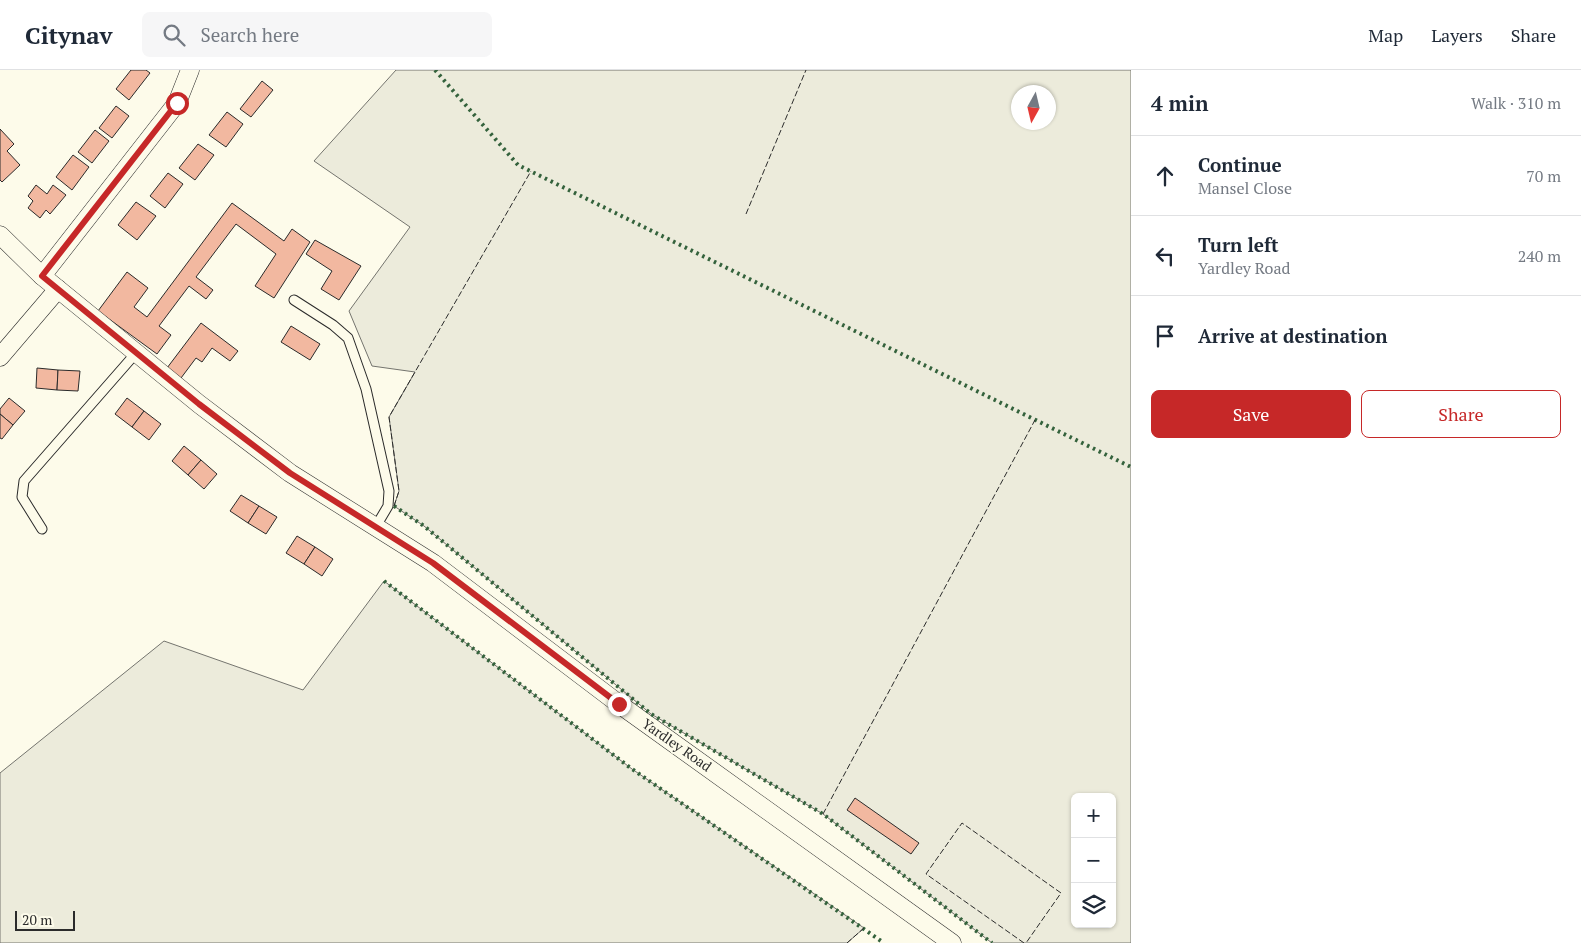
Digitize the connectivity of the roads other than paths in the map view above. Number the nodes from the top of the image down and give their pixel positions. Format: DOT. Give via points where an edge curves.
graph roads {
  1 [pos="190,70"];
  2 [pos="0,235"];
  3 [pos="42,276"];
  4 [pos="58,288"];
  5 [pos="294,300"];
  6 [pos="136,353"];
  7 [pos="0,357"];
  8 [pos="375,528"];
  9 [pos="42,529"];
  10 [pos="952,943"];
  1 -- 3 [label="street" via="177,103"];
  2 -- 3 [label="street, Yardley Road"];
  3 -- 4 [label="street, Yardley Road"];
  4 -- 6 [label="street, Yardley Road"];
  4 -- 7 [label="street"];
  5 -- 8 [label="lane" via="348,338 366,389 389,491 388,506"];
  6 -- 8 [label="street, Yardley Road" via="290,473"];
  6 -- 9 [label="lane" via="24,481 22,497"];
  8 -- 10 [label="street, Yardley Road" via="433,563 619,704"];
}
